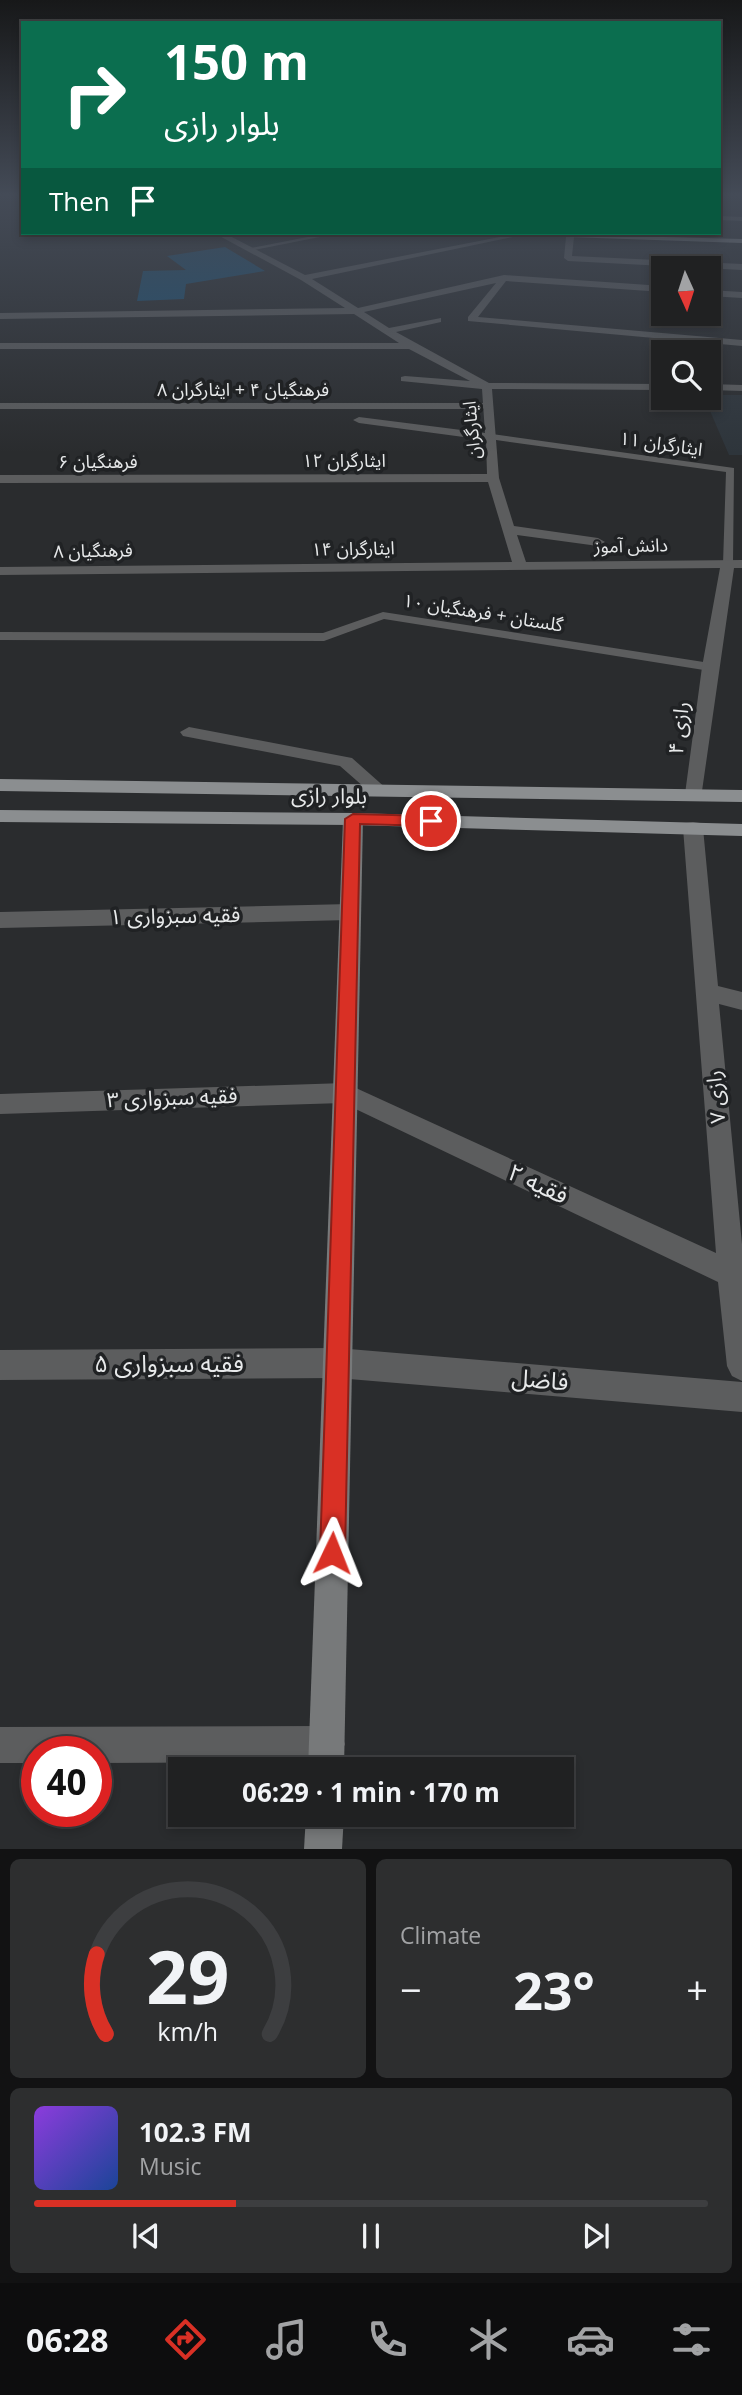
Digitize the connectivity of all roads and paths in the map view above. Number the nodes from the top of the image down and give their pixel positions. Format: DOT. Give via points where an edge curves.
graph roads {
  1 [pos="308,280"];
  2 [pos="494,280"];
  3 [pos="502,280"];
  4 [pos="537,280"];
  5 [pos="651,288"];
  6 [pos="721,294"];
  7 [pos="742,295"];
  8 [pos="357,312"];
  9 [pos="0,316"];
  10 [pos="438,320"];
  11 [pos="387,331"];
  12 [pos="742,343"];
  13 [pos="411,345"];
  14 [pos="0,346"];
  15 [pos="405,379"];
  16 [pos="487,386"];
  17 [pos="651,387"];
  18 [pos="721,387"];
  19 [pos="742,388"];
  20 [pos="487,405"];
  21 [pos="0,406"];
  22 [pos="359,420"];
  23 [pos="492,437"];
  24 [pos="493,478"];
  25 [pos="0,479"];
  26 [pos="195,479"];
  27 [pos="507,529"];
  28 [pos="598,542"];
  29 [pos="735,564"];
  30 [pos="520,566"];
  31 [pos="187,570"];
  32 [pos="0,571"];
  33 [pos="0,636"];
  34 [pos="710,667"];
  35 [pos="189,732"];
  36 [pos="0,785"];
  37 [pos="379,790"];
  38 [pos="694,794"];
  39 [pos="742,796"];
  40 [pos="0,816"];
  41 [pos="353,819"];
  42 [pos="693,828"];
  43 [pos="742,830"];
  44 [pos="350,912"];
  45 [pos="0,920"];
  46 [pos="706,992"];
  47 [pos="742,1001"];
  48 [pos="345,1093"];
  49 [pos="0,1104"];
  50 [pos="732,1275"];
  51 [pos="337,1363"];
  52 [pos="0,1365"];
  53 [pos="742,1366"];
  54 [pos="742,1398"];
  55 [pos="0,1745"];
  56 [pos="326,1757"];
  57 [pos="325,1827"];
  58 [pos="324,1849"];
  1 -- 8 [label="street, ایثارگران"];
  2 -- 8 [label="street"];
  3 -- 12 [label="street" via="471,319"];
  4 -- 5 [label="street"];
  6 -- 7 [label="street"];
  8 -- 9 [label="street"];
  8 -- 11 [label="street, ایثارگران"];
  10 -- 11 [label="street"];
  11 -- 13 [label="street, ایثارگران"];
  13 -- 14 [label="street"];
  13 -- 16 [label="street, ایثارگران"];
  15 -- 16 [label="street"];
  16 -- 17 [label="street"];
  16 -- 20 [label="street, ایثارگران"];
  18 -- 19 [label="street"];
  20 -- 21 [label="lane, فرهنگیان ۴ + ایثارگران ۸"];
  20 -- 23 [label="street, ایثارگران"];
  22 -- 23 [label="street"];
  23 -- 24 [label="street, ایثارگران"];
  23 -- 29 [label="lane, ایثارگران ۱۱" via="731,470"];
  24 -- 26 [label="street, ایثارگران ۱۲"];
  24 -- 27 [label="street, ایثارگران"];
  25 -- 26 [label="street, فرهنگیان ۶"];
  27 -- 28 [label="street"];
  27 -- 30 [label="street, ایثارگران"];
  29 -- 30 [label="street, دانش آموز"];
  29 -- 34 [label="street, رازی ۴"];
  30 -- 31 [label="street, ایثارگران ۱۴"];
  31 -- 32 [label="street, فرهنگیان ۸"];
  33 -- 34 [label="lane, گلستان + فرهنگیان ۱۰" via="324,636 383,615"];
  34 -- 38 [label="street, رازی ۴"];
  35 -- 37 [label="street" via="346,762"];
  36 -- 37 [label="main road, بلوار رازی"];
  37 -- 38 [label="main road, بلوار رازی"];
  38 -- 39 [label="main road, بلوار رازی"];
  40 -- 41 [label="main road, بلوار رازی"];
  41 -- 42 [label="main road, بلوار رازی"];
  41 -- 44 [label="street"];
  42 -- 43 [label="main road, بلوار رازی"];
  42 -- 46 [label="street, رازی ۷"];
  44 -- 45 [label="street, فقیه سبزواری ۱"];
  44 -- 48 [label="street"];
  46 -- 47 [label="street"];
  46 -- 50 [label="street, رازی ۷"];
  48 -- 49 [label="street, فقیه سبزواری ۳"];
  48 -- 50 [label="street, فقیه ۲"];
  48 -- 51 [label="street"];
  50 -- 53 [label="street, رازی ۷"];
  51 -- 52 [label="street, فقیه سبزواری ۵"];
  51 -- 54 [label="street, فاضل"];
  51 -- 56 [label="street"];
  55 -- 56 [label="street"];
  57 -- 58 [label="street"];
}
